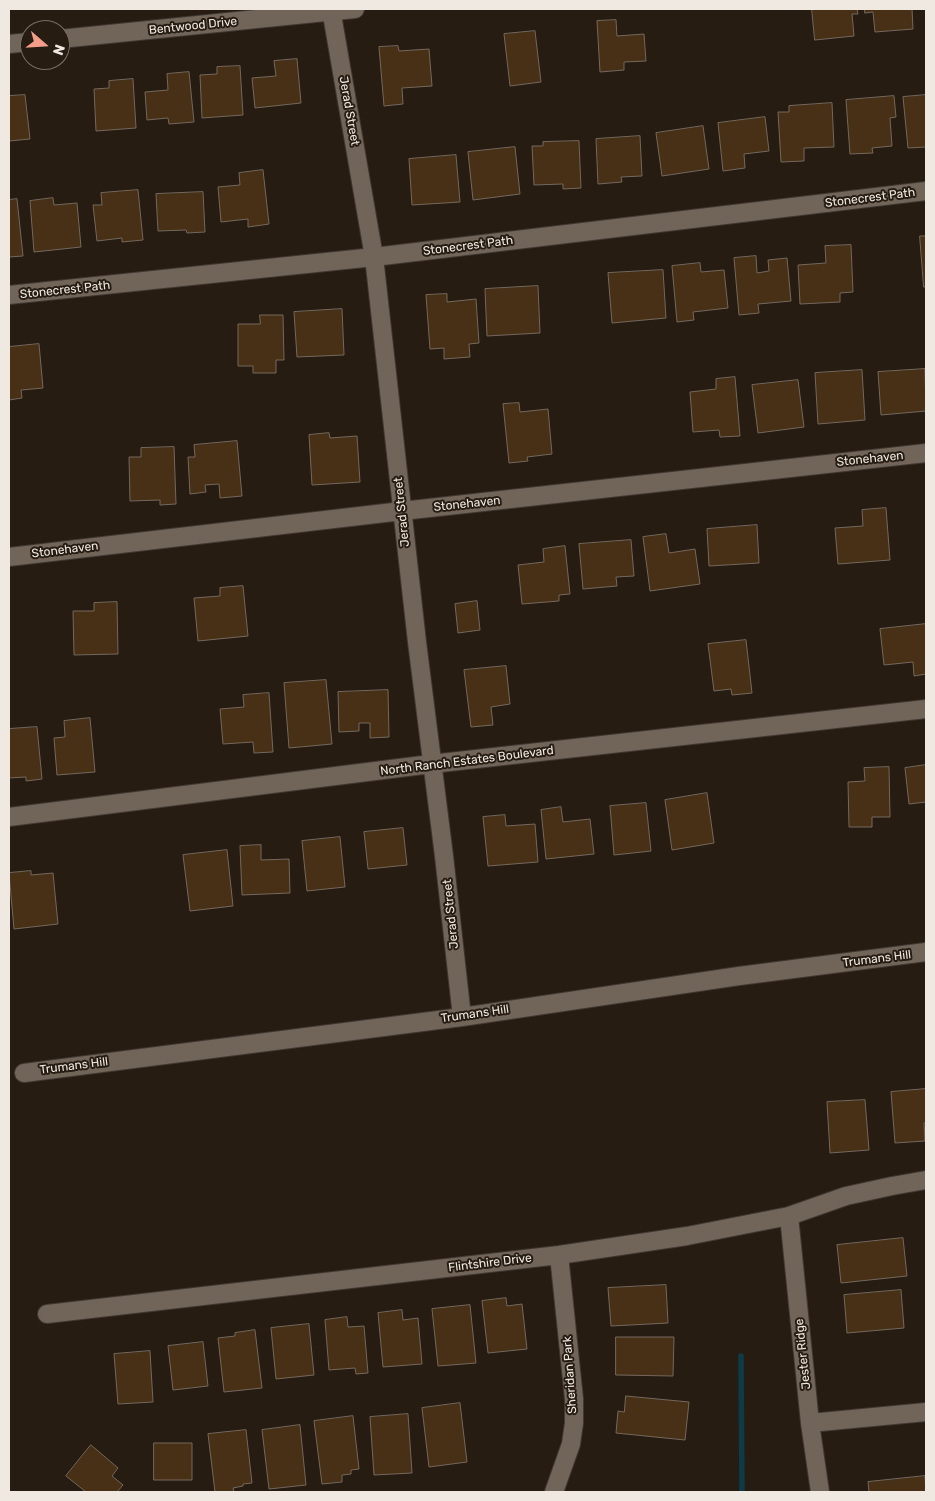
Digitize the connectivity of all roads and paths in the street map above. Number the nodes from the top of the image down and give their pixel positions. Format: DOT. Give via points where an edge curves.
graph roads {
  1 [pos="355,9"];
  2 [pos="332,10"];
  3 [pos="70,38"];
  4 [pos="926,192"];
  5 [pos="374,258"];
  6 [pos="9,295"];
  7 [pos="926,453"];
  8 [pos="402,511"];
  9 [pos="9,557"];
  10 [pos="926,709"];
  11 [pos="431,764"];
  12 [pos="9,817"];
  13 [pos="926,952"];
  14 [pos="462,1016"];
  15 [pos="24,1073"];
  16 [pos="926,1180"];
  17 [pos="790,1216"];
  18 [pos="560,1255"];
  19 [pos="47,1314"];
  20 [pos="926,1412"];
  21 [pos="810,1423"];
  22 [pos="554,1492"];
  23 [pos="820,1492"];
  1 -- 2 [label="street, Bentwood Drive"];
  2 -- 3 [label="street, Bentwood Drive"];
  2 -- 5 [label="street, Jerad Street"];
  4 -- 5 [label="street, Stonecrest Path"];
  5 -- 6 [label="street, Stonecrest Path"];
  5 -- 8 [label="street, Jerad Street"];
  7 -- 8 [label="street, Stonehaven"];
  8 -- 9 [label="street, Stonehaven"];
  8 -- 11 [label="street, Jerad Street"];
  10 -- 11 [label="street, North Ranch Estates Boulevard"];
  11 -- 12 [label="street, North Ranch Estates Boulevard"];
  11 -- 14 [label="street, Jerad Street"];
  13 -- 14 [label="street, Trumans Hill"];
  14 -- 15 [label="street, Trumans Hill"];
  16 -- 17 [label="street, Flintshire Drive" via="846,1196"];
  17 -- 18 [label="street, Flintshire Drive"];
  17 -- 21 [label="street, Jester Ridge"];
  18 -- 19 [label="street, Flintshire Drive"];
  18 -- 22 [label="street, Sheridan Park" via="574,1423"];
  20 -- 21 [label="street"];
  21 -- 23 [label="street, Jester Ridge"];
}
